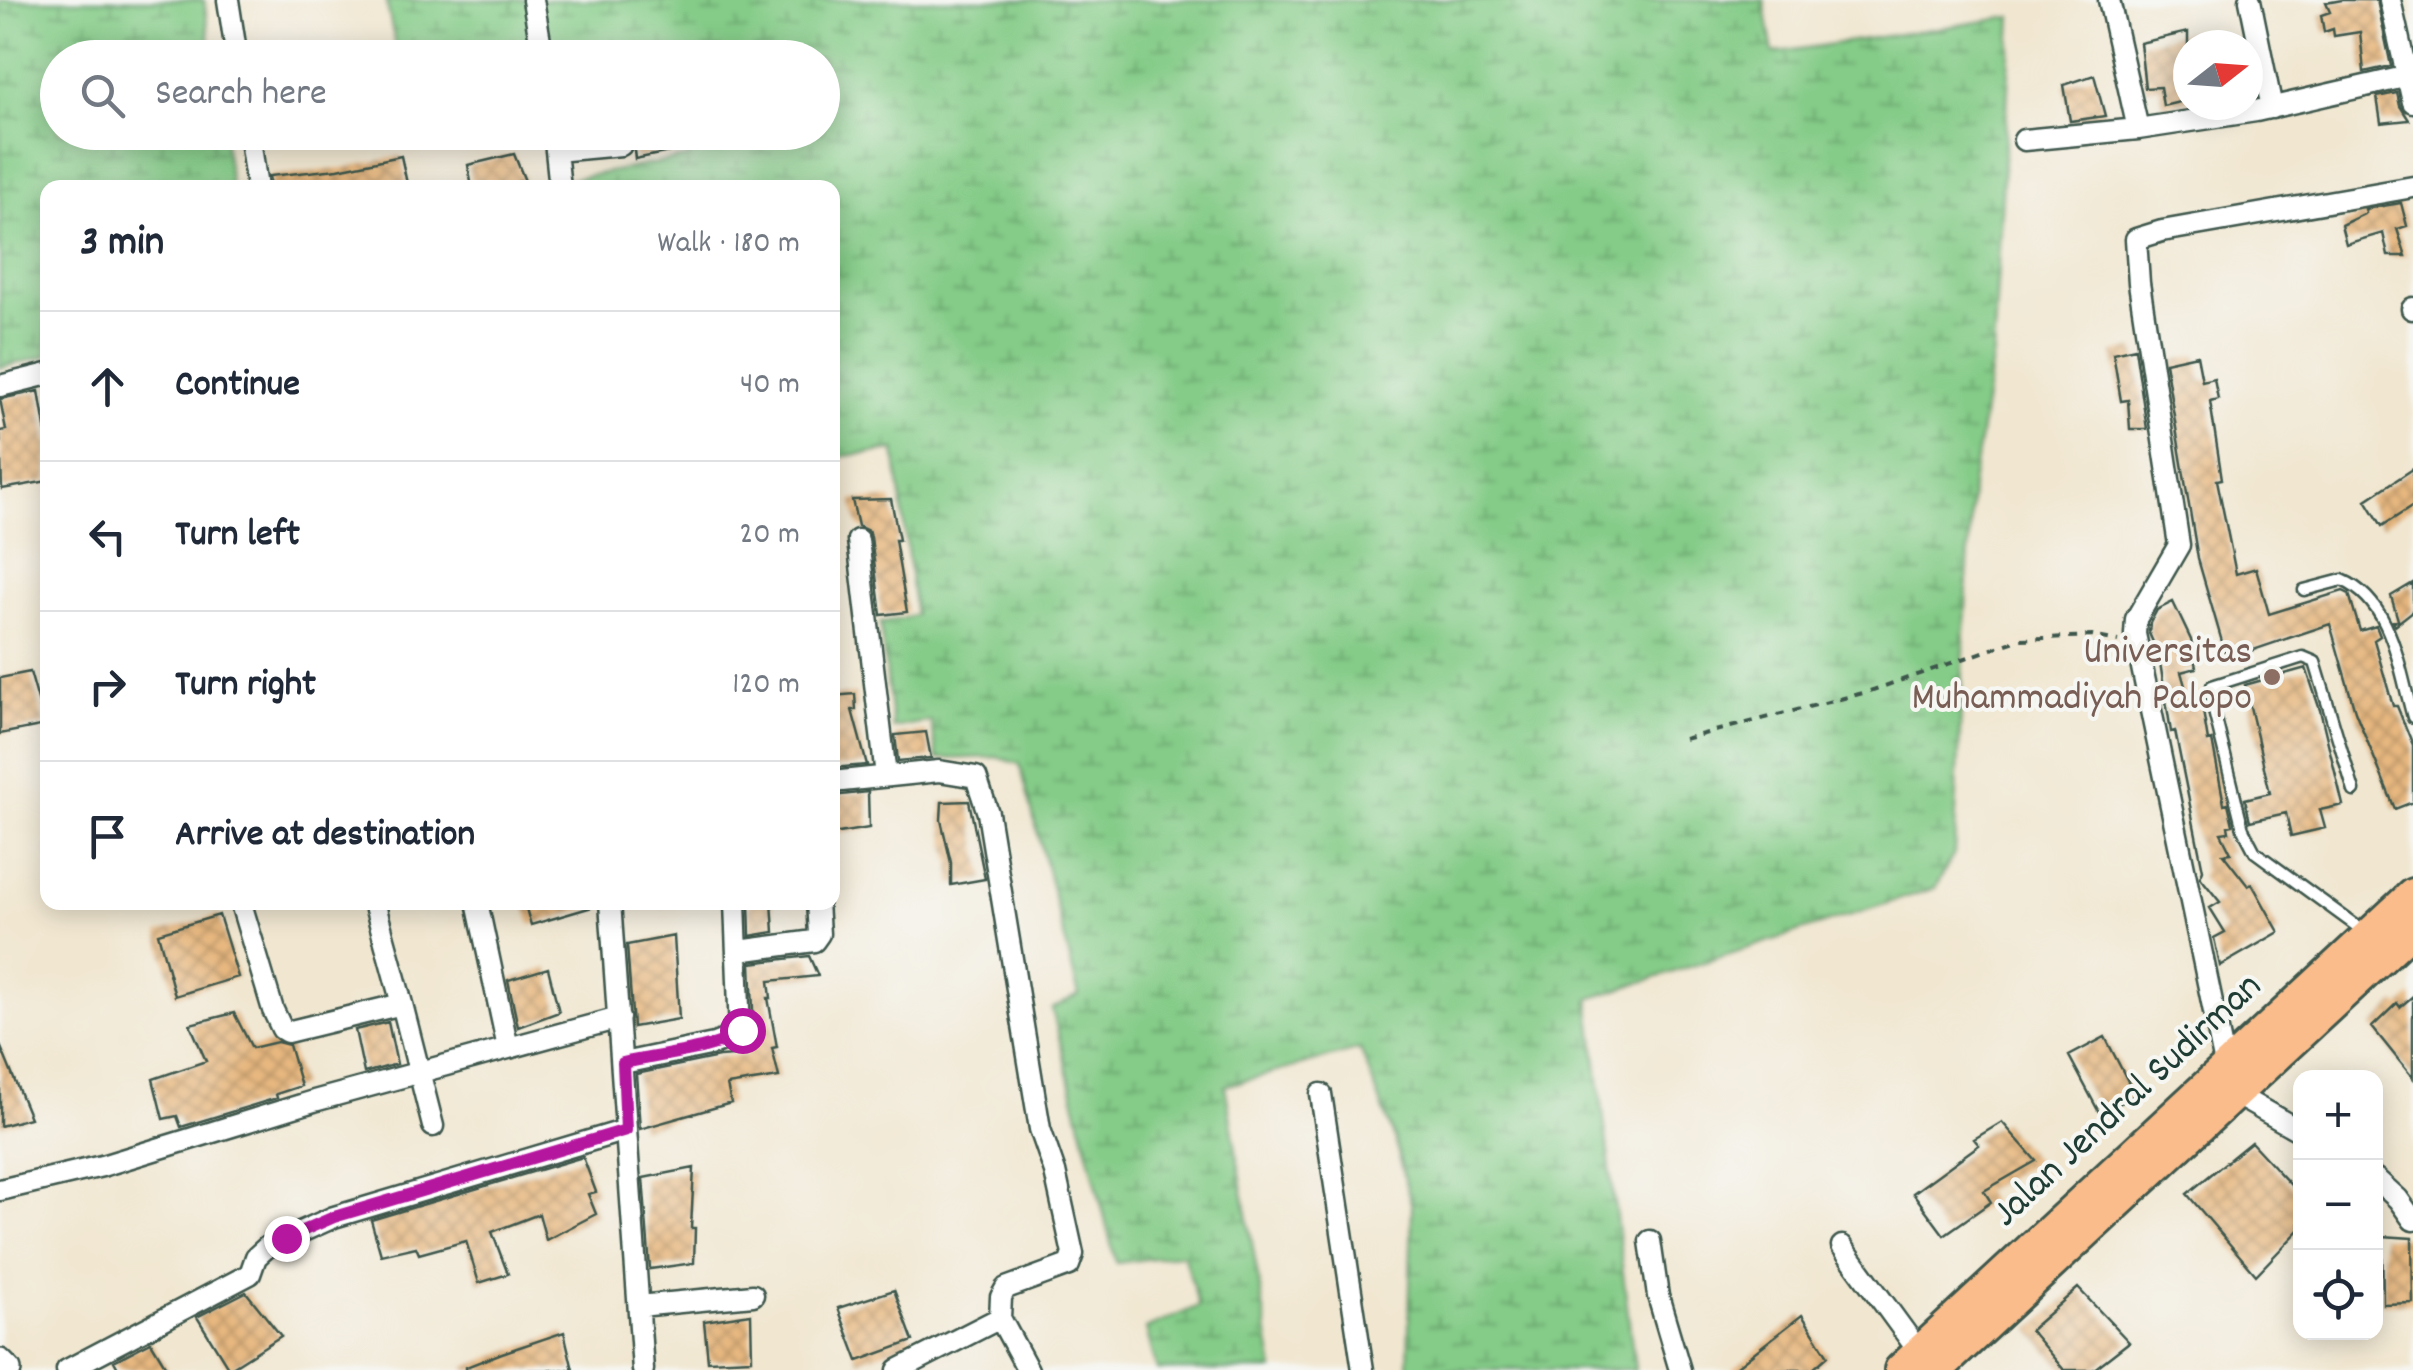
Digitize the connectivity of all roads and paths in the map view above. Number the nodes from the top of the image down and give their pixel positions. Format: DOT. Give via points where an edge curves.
graph roads {
  1 [pos="228,0"];
  2 [pos="533,0"];
  3 [pos="2109,0"];
  4 [pos="2250,0"];
  5 [pos="2390,0"];
  6 [pos="234,40"];
  7 [pos="540,40"];
  8 [pos="2410,76"];
  9 [pos="2413,102"];
  10 [pos="2272,108"];
  11 [pos="2138,129"];
  12 [pos="2024,140"];
  13 [pos="252,150"];
  14 [pos="556,150"];
  15 [pos="257,180"];
  16 [pos="559,180"];
  17 [pos="2413,187"];
  18 [pos="40,376"];
  19 [pos="0,386"];
  20 [pos="858,540"];
  21 [pos="2304,590"];
  22 [pos="2138,644"];
  23 [pos="2413,718"];
  24 [pos="1684,739"];
  25 [pos="886,776"];
  26 [pos="840,781"];
  27 [pos="2354,790"];
  28 [pos="2413,895"];
  29 [pos="243,910"];
  30 [pos="376,910"];
  31 [pos="479,910"];
  32 [pos="611,910"];
  33 [pos="735,910"];
  34 [pos="818,910"];
  35 [pos="2413,928"];
  36 [pos="2371,936"];
  37 [pos="738,952"];
  38 [pos="402,1004"];
  39 [pos="619,1018"];
  40 [pos="508,1048"];
  41 [pos="623,1063"];
  42 [pos="421,1072"];
  43 [pos="2229,1081"];
  44 [pos="1322,1094"];
  45 [pos="432,1126"];
  46 [pos="2293,1126"];
  47 [pos="626,1130"];
  48 [pos="2383,1185"];
  49 [pos="0,1190"];
  50 [pos="2413,1220"];
  51 [pos="1650,1241"];
  52 [pos="1842,1246"];
  53 [pos="753,1295"];
  54 [pos="640,1306"];
  55 [pos="1000,1318"];
  56 [pos="0,1362"];
  57 [pos="1919,1364"];
  58 [pos="8,1370"];
  59 [pos="67,1370"];
  60 [pos="643,1370"];
  61 [pos="898,1370"];
  62 [pos="1028,1370"];
  63 [pos="1363,1370"];
  64 [pos="1680,1370"];
  1 -- 6 [label="street"];
  2 -- 7 [label="street"];
  3 -- 11 [label="street"];
  4 -- 10 [label="street"];
  5 -- 8 [label="street"];
  8 -- 9 [label="street"];
  8 -- 10 [label="street"];
  10 -- 11 [label="street"];
  11 -- 12 [label="street"];
  13 -- 15 [label="street"];
  14 -- 16 [label="street"];
  17 -- 22 [label="street" via="2136,240 2179,546 2136,619"];
  18 -- 19 [label="street"];
  20 -- 25 [label="street"];
  21 -- 23 [label="lane" via="2342,580 2371,598"];
  22 -- 24 [label="path" via="2092,636 2021,639 1866,692"];
  22 -- 43 [label="street"];
  25 -- 26 [label="street"];
  25 -- 55 [label="street" via="939,771 976,778 988,813 1040,1130 1073,1254 1069,1264 1006,1288"];
  27 -- 36 [label="lane" via="2311,658 2212,686 2254,852"];
  28 -- 36 [label="highway, Jalan Jendral Sudirman"];
  29 -- 38 [label="street" via="282,1029"];
  30 -- 38 [label="street"];
  31 -- 40 [label="street"];
  32 -- 39 [label="street"];
  33 -- 37 [label="street"];
  34 -- 37 [label="street" via="814,941"];
  35 -- 43 [label="highway, Jalan Jendral Sudirman"];
  36 -- 43 [label="highway, Jalan Jendral Sudirman"];
  37 -- 41 [label="street" via="738,1037"];
  38 -- 42 [label="street"];
  39 -- 40 [label="street"];
  39 -- 41 [label="street"];
  40 -- 42 [label="street"];
  41 -- 47 [label="street"];
  42 -- 45 [label="street"];
  42 -- 49 [label="street"];
  43 -- 46 [label="street"];
  43 -- 57 [label="highway, Jalan Jendral Sudirman"];
  44 -- 63 [label="street"];
  47 -- 54 [label="street"];
  47 -- 59 [label="street" via="334,1217 267,1247 250,1274"];
  48 -- 50 [label="street"];
  51 -- 64 [label="street"];
  52 -- 57 [label="street"];
  53 -- 54 [label="street"];
  54 -- 60 [label="street"];
  55 -- 61 [label="street"];
  55 -- 62 [label="street"];
  56 -- 58 [label="street"];
}
